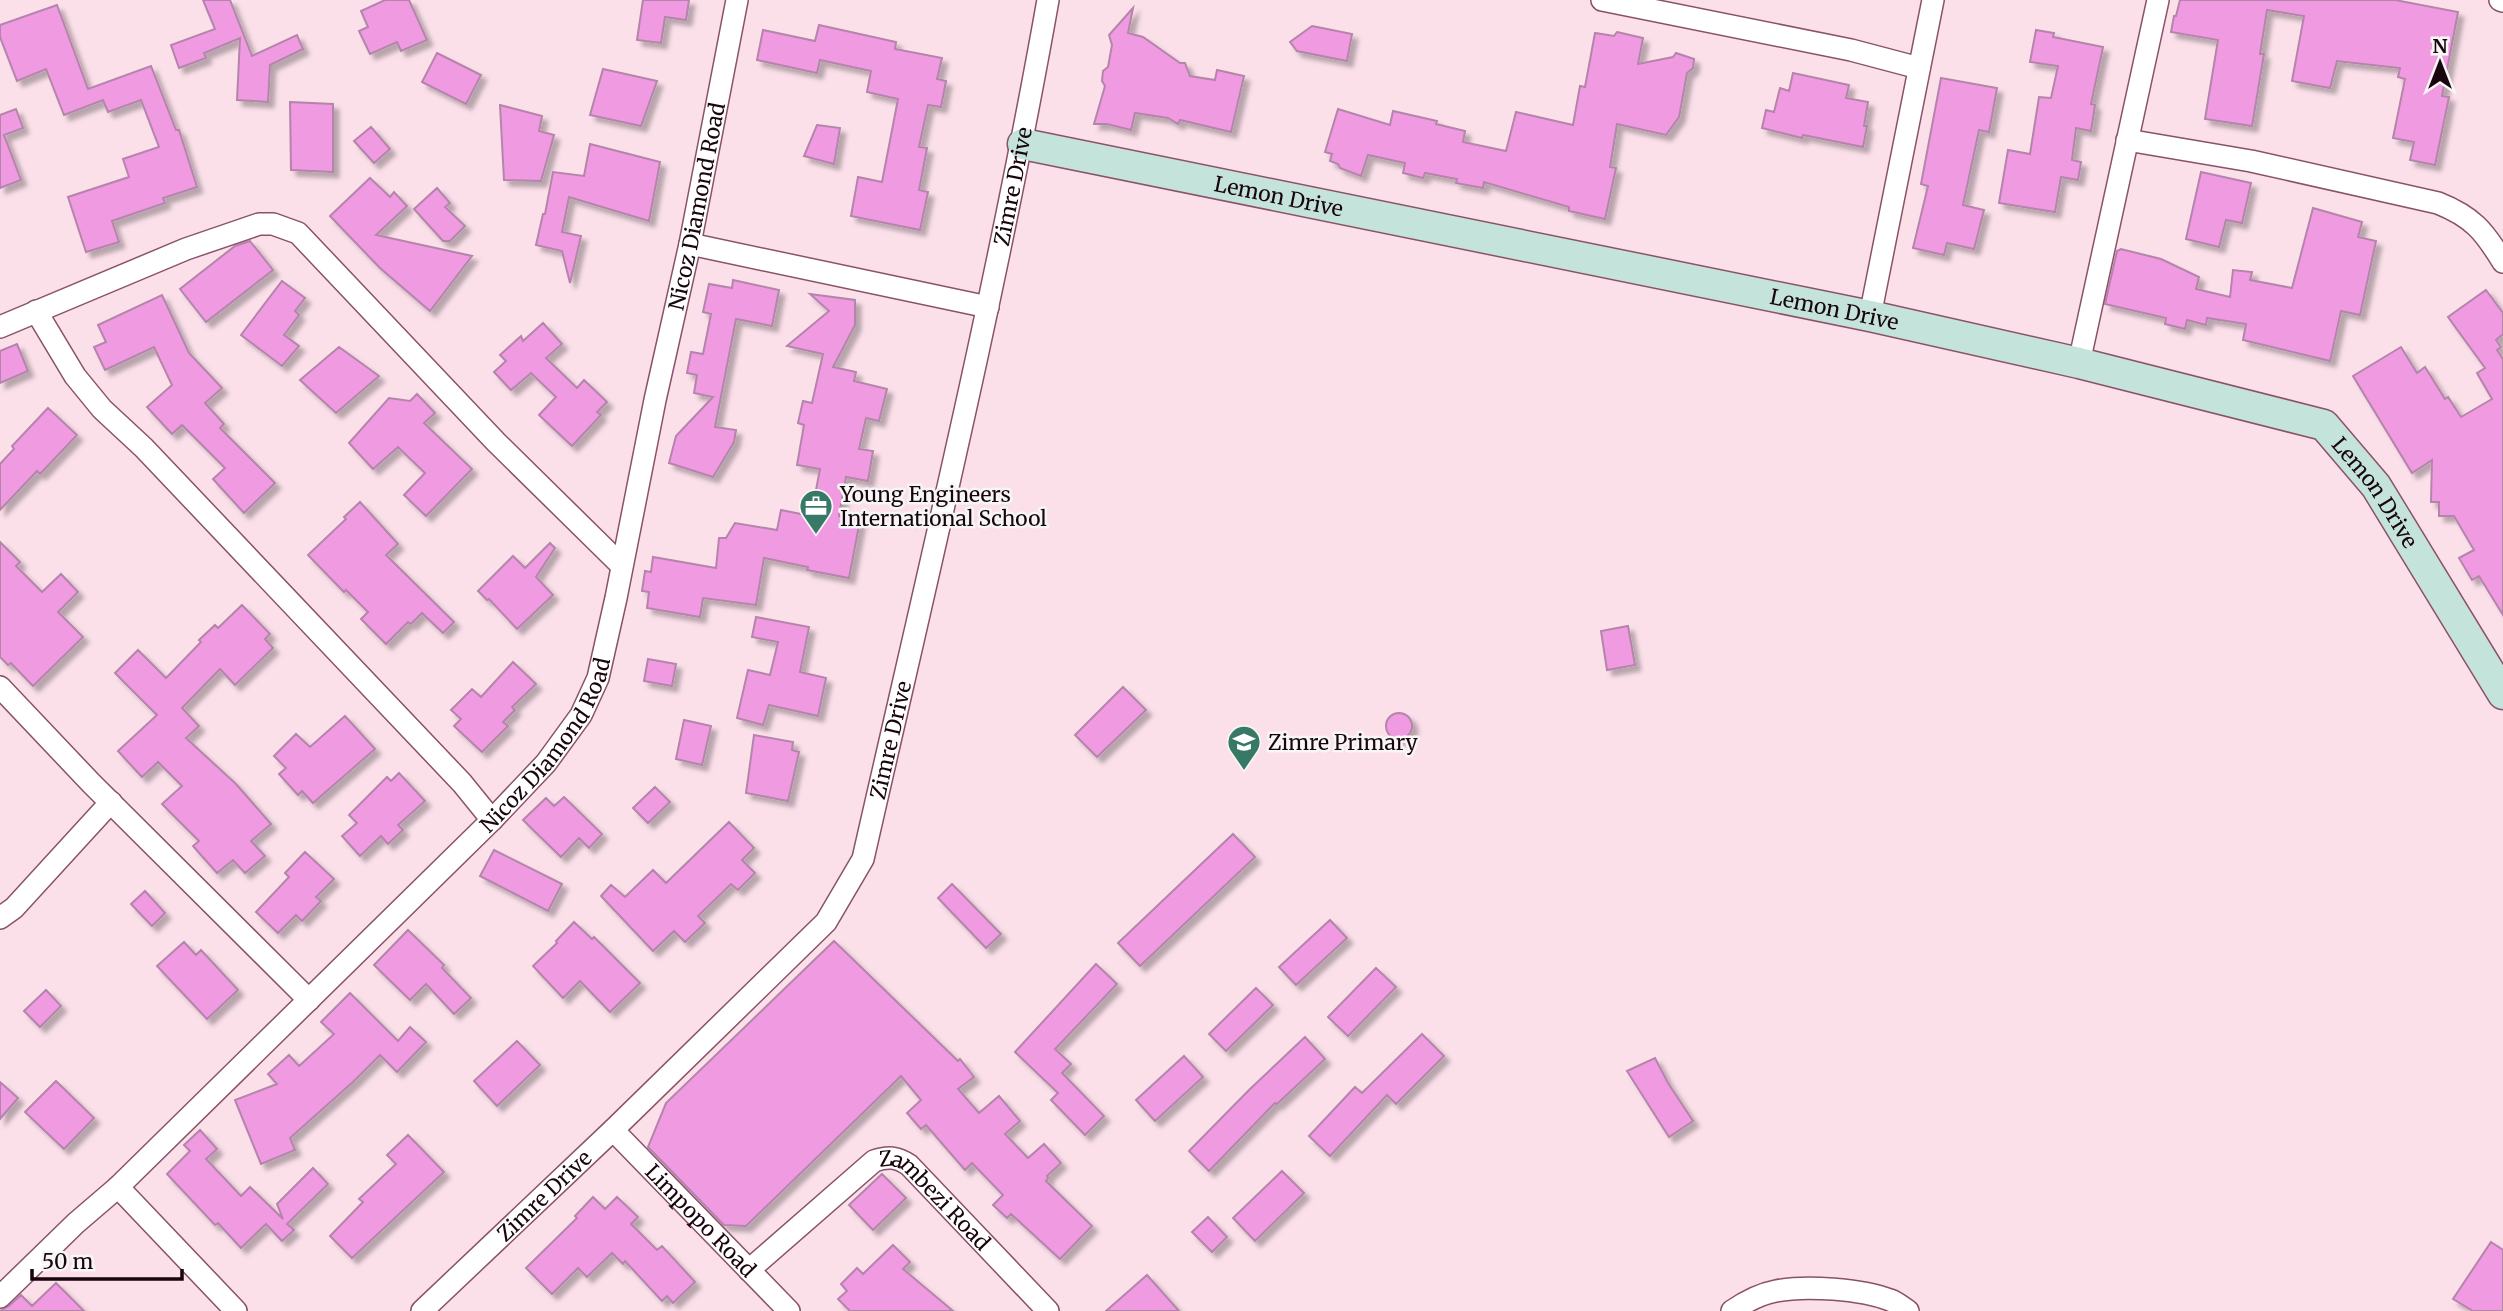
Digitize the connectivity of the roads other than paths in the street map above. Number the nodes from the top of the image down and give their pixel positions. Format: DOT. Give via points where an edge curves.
graph roads {
  1 [pos="737,0"];
  2 [pos="1048,0"];
  3 [pos="1602,0"];
  4 [pos="1933,0"];
  5 [pos="2158,0"];
  6 [pos="1919,68"];
  7 [pos="2127,140"];
  8 [pos="1023,144"];
  9 [pos="690,244"];
  10 [pos="2503,262"];
  11 [pos="988,307"];
  12 [pos="36,312"];
  13 [pos="1870,316"];
  14 [pos="0,327"];
  15 [pos="2079,363"];
  16 [pos="621,565"];
  17 [pos="0,687"];
  18 [pos="2503,694"];
  19 [pos="110,802"];
  20 [pos="492,820"];
  21 [pos="0,918"];
  22 [pos="309,1000"];
  23 [pos="613,1130"];
  24 [pos="118,1187"];
  25 [pos="749,1270"];
  26 [pos="0,1297"];
  27 [pos="236,1311"];
  28 [pos="422,1311"];
  29 [pos="789,1311"];
  30 [pos="1048,1311"];
  31 [pos="1731,1311"];
  32 [pos="1908,1311"];
  1 -- 9 [label="street, Nicoz Diamond Road"];
  2 -- 8 [label="street, Zimre Drive"];
  3 -- 6 [label="street" via="1852,50"];
  4 -- 6 [label="street"];
  5 -- 7 [label="street"];
  6 -- 13 [label="street"];
  7 -- 10 [label="street" via="2251,161 2438,203 2477,224"];
  7 -- 15 [label="street"];
  8 -- 11 [label="street, Zimre Drive"];
  8 -- 13 [label="street, Lemon Drive"];
  9 -- 11 [label="street"];
  9 -- 16 [label="street, Nicoz Diamond Road"];
  11 -- 23 [label="street, Zimre Drive" via="863,859 826,922"];
  12 -- 14 [label="street"];
  12 -- 16 [label="street" via="186,249 259,224 287,227 298,233 496,442"];
  12 -- 20 [label="street" via="75,376 103,409 463,783"];
  13 -- 15 [label="street, Lemon Drive"];
  15 -- 18 [label="street, Lemon Drive" via="2324,425 2376,486"];
  16 -- 20 [label="street, Nicoz Diamond Road" via="598,678 581,715 546,763"];
  17 -- 19 [label="street"];
  19 -- 21 [label="street"];
  19 -- 22 [label="street"];
  20 -- 22 [label="street, Nicoz Diamond Road"];
  22 -- 24 [label="street, Nicoz Diamond Road"];
  23 -- 25 [label="street, Limpopo Road"];
  23 -- 28 [label="street, Zimre Drive"];
  24 -- 26 [label="street, Nicoz Diamond Road"];
  24 -- 27 [label="street"];
  25 -- 29 [label="street, Limpopo Road"];
  25 -- 30 [label="street, Zambezi Road" via="874,1161 886,1156 909,1166"];
  31 -- 32 [label="street" via="1775,1291 1808,1288 1890,1300"];
}
